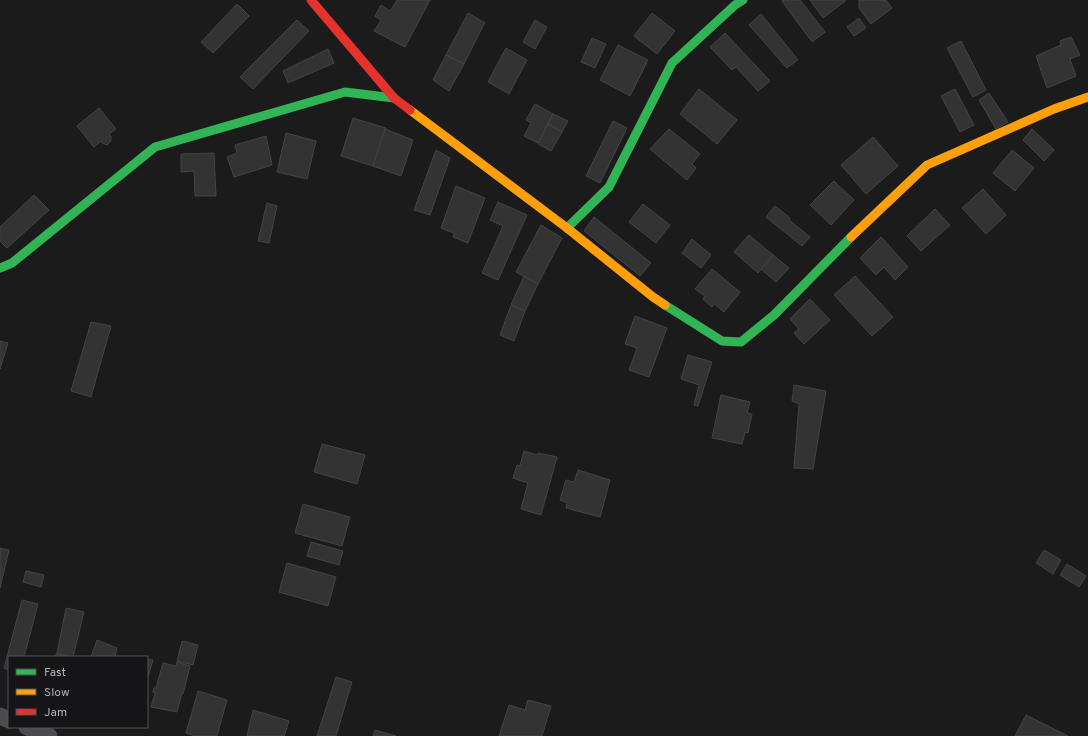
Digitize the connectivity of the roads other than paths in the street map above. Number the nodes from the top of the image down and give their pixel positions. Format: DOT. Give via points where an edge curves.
graph roads {
  1 [pos="311,0"];
  2 [pos="743,0"];
  3 [pos="1088,97"];
  4 [pos="394,98"];
  5 [pos="567,228"];
  6 [pos="0,268"];
  7 [pos="29,728"];
  8 [pos="49,736"];
  1 -- 4 [label="street"];
  2 -- 5 [label="street" via="735,4 672,63 609,187"];
  3 -- 5 [label="street" via="1054,109 927,165 774,314 741,342 722,341 653,297"];
  4 -- 5 [label="street"];
  4 -- 6 [label="street" via="345,92 155,147 12,263"];
  7 -- 8 [label="street"];
}
